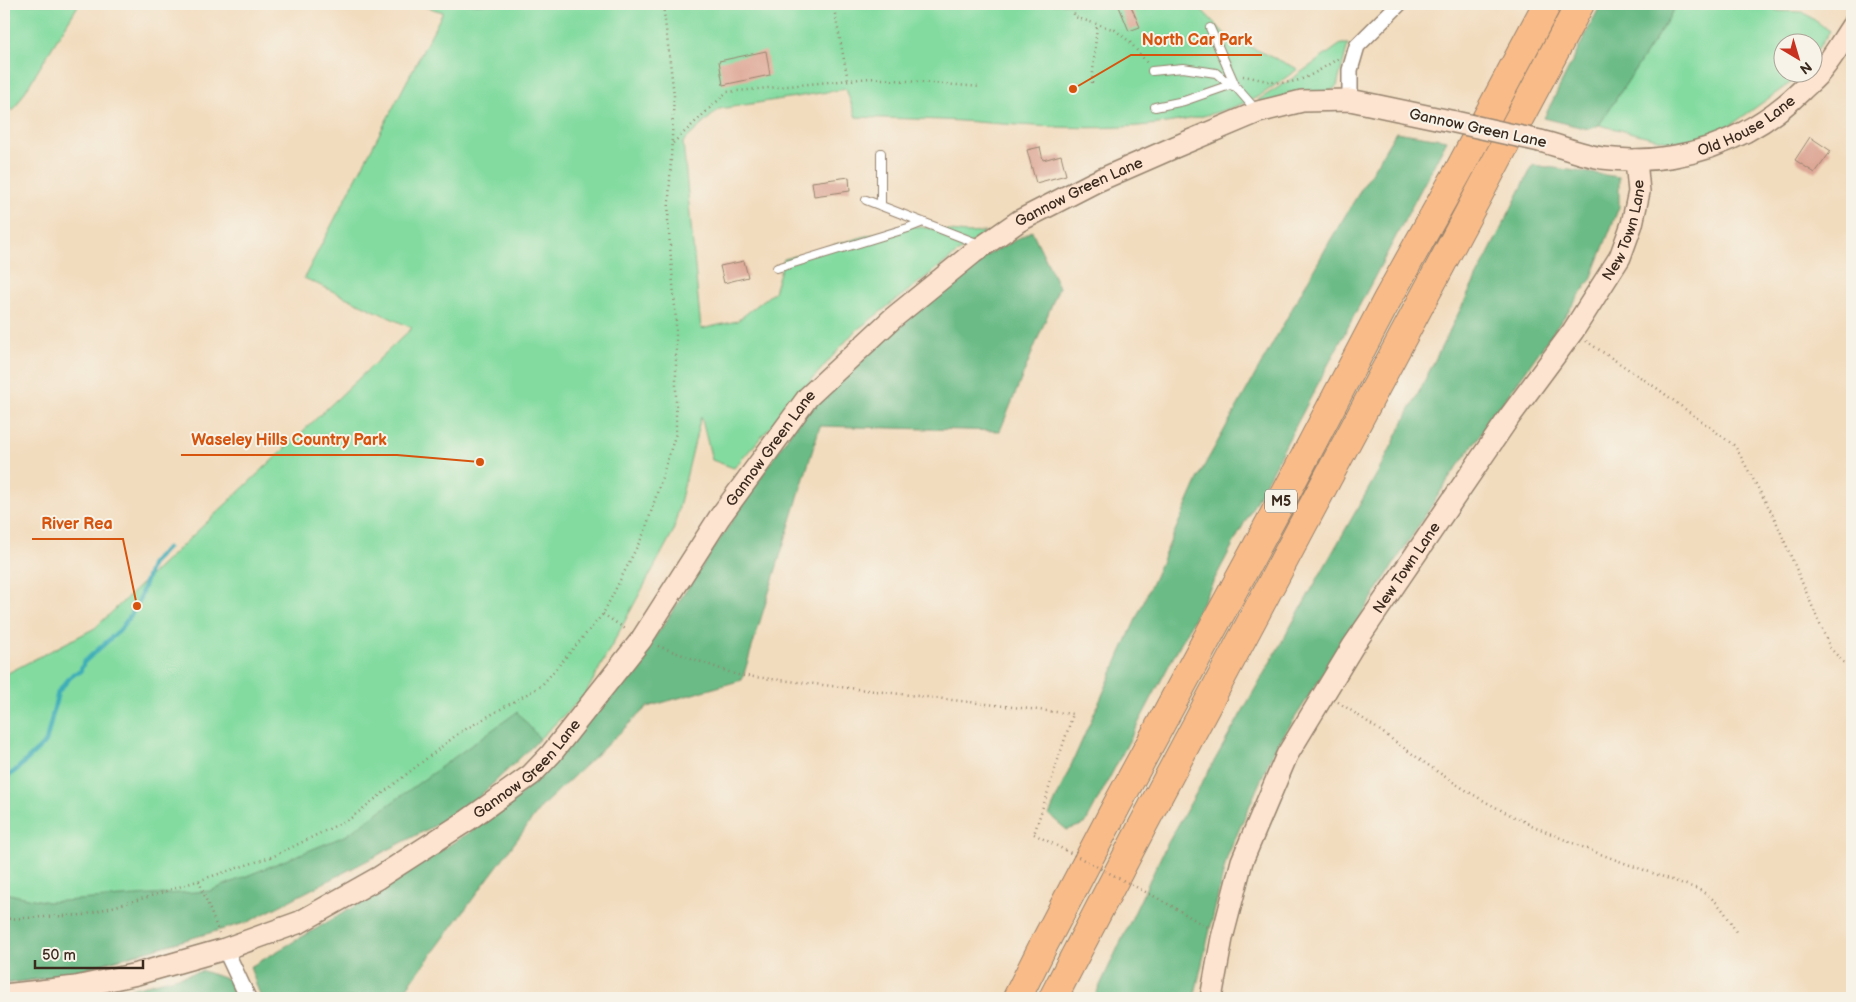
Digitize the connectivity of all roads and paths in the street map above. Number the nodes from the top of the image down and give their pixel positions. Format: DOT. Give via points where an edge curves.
graph roads {
  1 [pos="663,4"];
  2 [pos="832,4"];
  3 [pos="1071,4"];
  4 [pos="1399,4"];
  5 [pos="1547,4"];
  6 [pos="1580,4"];
  7 [pos="1097,24"];
  8 [pos="1852,26"];
  9 [pos="1210,28"];
  10 [pos="1357,46"];
  11 [pos="1152,71"];
  12 [pos="1230,74"];
  13 [pos="848,80"];
  14 [pos="1092,83"];
  15 [pos="1233,86"];
  16 [pos="981,87"];
  17 [pos="1350,100"];
  18 [pos="1155,107"];
  19 [pos="1258,112"];
  20 [pos="672,144"];
  21 [pos="881,153"];
  22 [pos="1636,160"];
  23 [pos="866,200"];
  24 [pos="881,206"];
  25 [pos="923,222"];
  26 [pos="983,246"];
  27 [pos="777,268"];
  28 [pos="1573,331"];
  29 [pos="603,614"];
  30 [pos="641,640"];
  31 [pos="1852,671"];
  32 [pos="1324,693"];
  33 [pos="199,881"];
  34 [pos="4,919"];
  35 [pos="1737,934"];
  36 [pos="1222,938"];
  37 [pos="225,948"];
  38 [pos="4,996"];
  39 [pos="248,998"];
  40 [pos="1017,998"];
  41 [pos="1053,998"];
  42 [pos="1211,998"];
  1 -- 20 [label="path" via="674,95"];
  2 -- 13 [label="path"];
  3 -- 7 [label="path" via="1075,17"];
  4 -- 10 [label="street"];
  5 -- 40 [label="highway, M5" via="1126,787"];
  6 -- 41 [label="highway, M5"];
  7 -- 11 [label="path" via="1115,30 1130,42"];
  7 -- 14 [label="path"];
  8 -- 22 [label="street, Old House Lane" via="1822,71 1786,105 1754,128 1715,147 1678,156"];
  9 -- 12 [label="lane"];
  10 -- 12 [label="path" via="1302,79 1289,83"];
  10 -- 17 [label="street" via="1350,70"];
  11 -- 15 [label="lane" via="1183,68 1216,73"];
  12 -- 15 [label="lane"];
  13 -- 16 [label="path" via="870,78"];
  13 -- 20 [label="path" via="727,92"];
  15 -- 18 [label="lane"];
  15 -- 19 [label="lane"];
  17 -- 19 [label="street, Gannow Green Lane" via="1302,101"];
  17 -- 22 [label="street, Gannow Green Lane, bridge" via="1540,140 1601,158"];
  19 -- 26 [label="street, Gannow Green Lane" via="1095,182 1018,221"];
  20 -- 29 [label="path" via="668,222 676,321 676,434 645,531"];
  21 -- 24 [label="lane"];
  22 -- 28 [label="street, New Town Lane" via="1639,192 1620,257"];
  23 -- 24 [label="lane"];
  24 -- 25 [label="lane"];
  25 -- 26 [label="lane"];
  25 -- 27 [label="lane"];
  26 -- 30 [label="street, Gannow Green Lane" via="893,318 808,397 719,518"];
  28 -- 31 [label="path" via="1735,446 1775,519 1830,648"];
  28 -- 32 [label="street, New Town Lane" via="1510,416"];
  29 -- 30 [label="path"];
  29 -- 33 [label="path" via="541,686 459,733 351,818 274,856"];
  30 -- 36 [label="path, bridge" via="737,675 1074,714 1034,834 1162,900"];
  30 -- 37 [label="street, Gannow Green Lane" via="551,754 505,794 378,878 300,922"];
  32 -- 35 [label="path" via="1486,802 1559,837 1712,897"];
  32 -- 36 [label="street, New Town Lane" via="1287,755 1242,861"];
  33 -- 34 [label="path" via="84,914"];
  33 -- 37 [label="path"];
  36 -- 42 [label="street, New Town Lane"];
  37 -- 38 [label="street, Gannow Green Lane" via="138,974 76,988"];
  37 -- 39 [label="street"];
}
